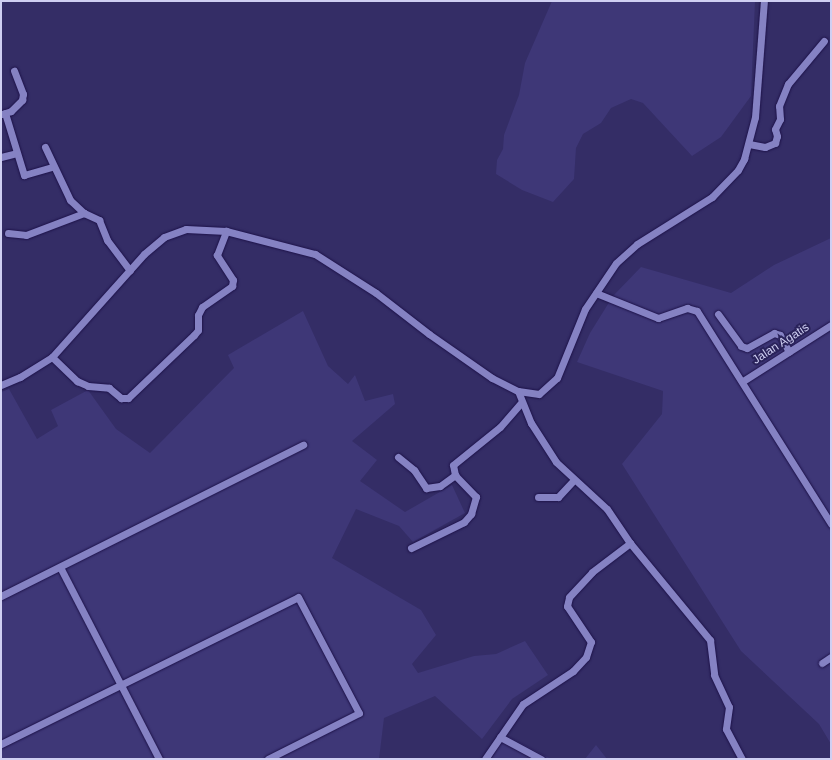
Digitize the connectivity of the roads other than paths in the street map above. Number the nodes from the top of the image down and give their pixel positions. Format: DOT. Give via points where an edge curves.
graph roads {
  1 [pos="764,1"];
  2 [pos="824,41"];
  3 [pos="14,71"];
  4 [pos="3,114"];
  5 [pos="748,144"];
  6 [pos="44,147"];
  7 [pos="17,153"];
  8 [pos="1,157"];
  9 [pos="52,167"];
  10 [pos="84,213"];
  11 [pos="226,231"];
  12 [pos="8,233"];
  13 [pos="130,270"];
  14 [pos="596,293"];
  15 [pos="718,314"];
  16 [pos="831,325"];
  17 [pos="789,352"];
  18 [pos="52,357"];
  19 [pos="743,381"];
  20 [pos="1,385"];
  21 [pos="518,391"];
  22 [pos="522,402"];
  23 [pos="303,445"];
  24 [pos="398,457"];
  25 [pos="455,475"];
  26 [pos="573,481"];
  27 [pos="538,498"];
  28 [pos="831,524"];
  29 [pos="630,543"];
  30 [pos="411,548"];
  31 [pos="60,567"];
  32 [pos="1,596"];
  33 [pos="831,657"];
  34 [pos="822,663"];
  35 [pos="121,685"];
  36 [pos="500,737"];
  37 [pos="1,744"];
  38 [pos="159,759"];
  39 [pos="268,759"];
  40 [pos="485,759"];
  41 [pos="541,759"];
  42 [pos="742,759"];
  1 -- 5 [label="street" via="755,117"];
  2 -- 5 [label="street" via="795,73 784,93 778,106 780,119 774,129 777,136 775,143 770,147"];
  3 -- 4 [label="street" via="23,94 22,100"];
  4 -- 7 [label="street"];
  5 -- 14 [label="street" via="738,170 722,189 626,253"];
  6 -- 9 [label="street"];
  7 -- 8 [label="street"];
  7 -- 9 [label="street" via="24,175"];
  9 -- 10 [label="street" via="70,200"];
  10 -- 12 [label="street" via="26,235"];
  10 -- 13 [label="street" via="99,220 107,240"];
  11 -- 13 [label="street" via="174,231 164,237"];
  11 -- 18 [label="street" via="217,256 233,280 232,286 202,307 198,315 198,330 194,335 128,398 121,398 109,388 88,386 77,381"];
  11 -- 21 [label="street" via="315,254 376,293 473,365"];
  13 -- 18 [label="street"];
  14 -- 19 [label="street" via="658,318 687,308 697,311"];
  14 -- 21 [label="street" via="578,323 553,384 539,394"];
  15 -- 17 [label="street" via="741,346 747,348 774,333 780,335"];
  16 -- 17 [label="street, Jalan Agatis"];
  17 -- 19 [label="street, Jalan Agatis"];
  18 -- 20 [label="street" via="20,377"];
  19 -- 28 [label="street"];
  21 -- 22 [label="street"];
  22 -- 25 [label="street" via="500,427 454,462"];
  22 -- 26 [label="street" via="543,444"];
  23 -- 31 [label="street"];
  24 -- 25 [label="street" via="414,470 426,488 440,486"];
  25 -- 30 [label="street" via="476,497 471,514 464,522"];
  26 -- 27 [label="street" via="558,497"];
  26 -- 29 [label="street" via="607,509"];
  29 -- 36 [label="street" via="592,572 569,597 567,606 591,642 586,657 573,671 523,704"];
  29 -- 42 [label="street" via="710,640 714,675 729,707 726,730"];
  31 -- 32 [label="street"];
  31 -- 35 [label="street"];
  33 -- 34 [label="street"];
  35 -- 37 [label="street"];
  35 -- 38 [label="street"];
  35 -- 39 [label="street" via="298,597 359,713"];
  36 -- 40 [label="street"];
  36 -- 41 [label="street"];
}
